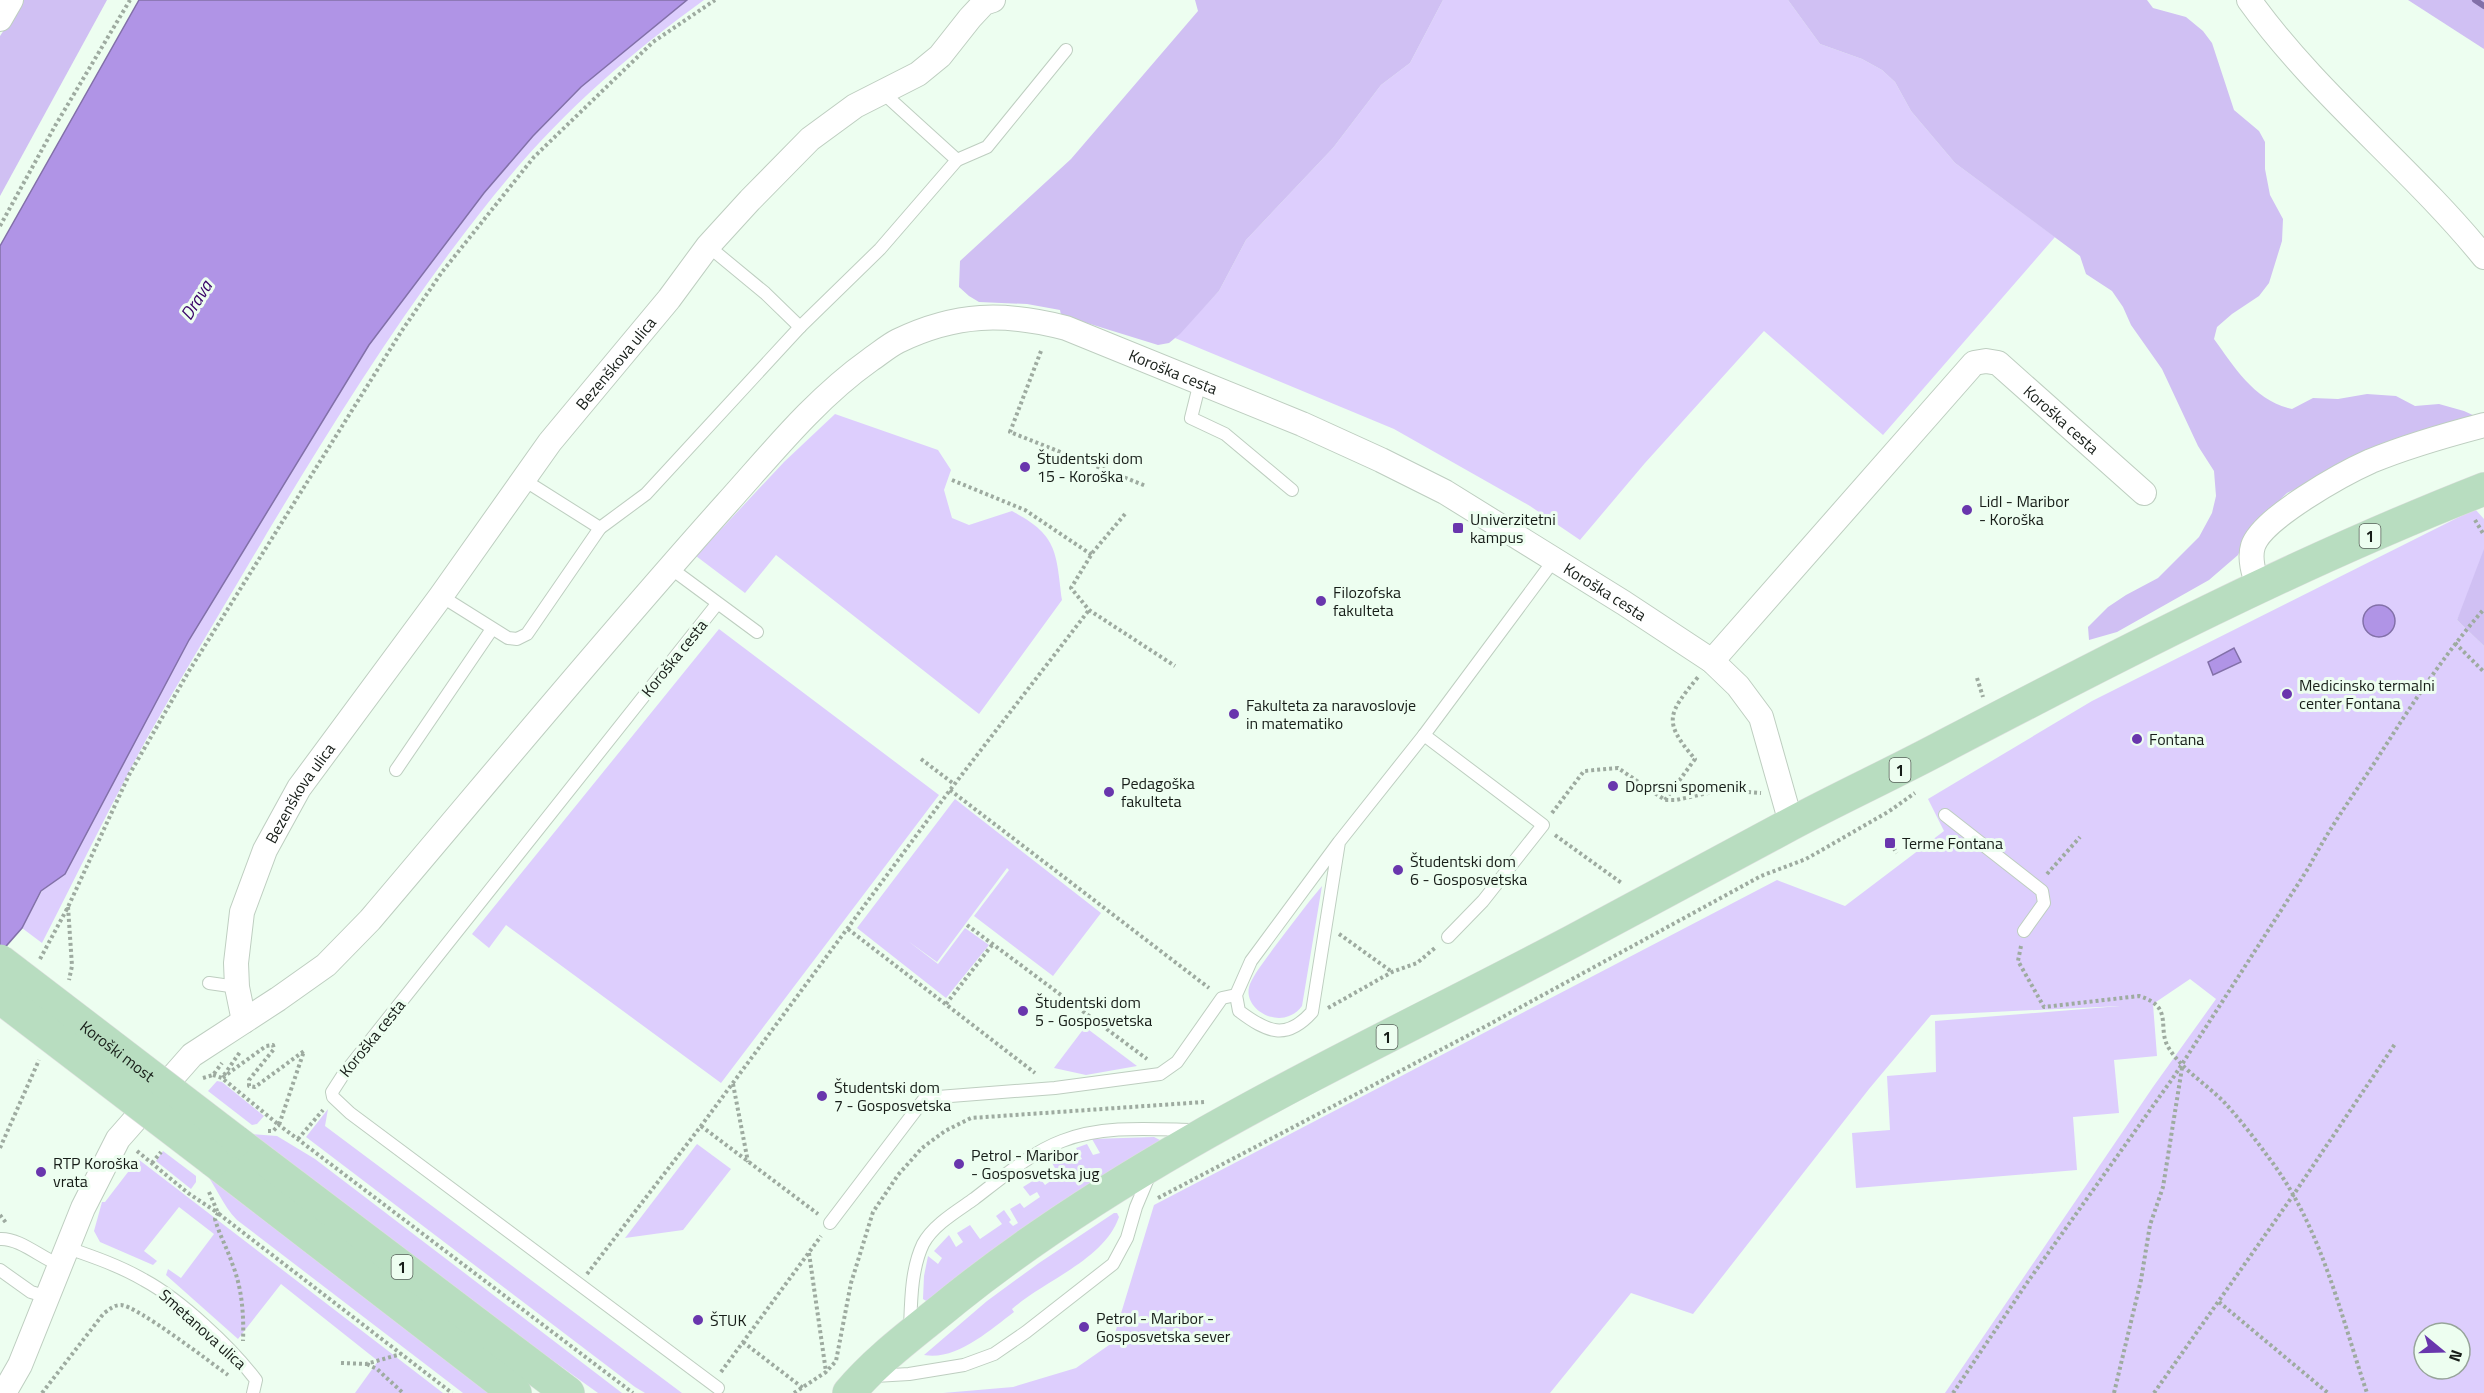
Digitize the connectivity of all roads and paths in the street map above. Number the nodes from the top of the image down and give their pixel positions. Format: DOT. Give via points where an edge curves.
graph roads {
  1 [pos="11,0"];
  2 [pos="130,0"];
  3 [pos="715,0"];
  4 [pos="993,0"];
  5 [pos="2249,0"];
  6 [pos="0,19"];
  7 [pos="1066,50"];
  8 [pos="881,91"];
  9 [pos="957,160"];
  10 [pos="0,226"];
  11 [pos="708,246"];
  12 [pos="2484,257"];
  13 [pos="800,327"];
  14 [pos="1041,351"];
  15 [pos="1200,382"];
  16 [pos="2484,425"];
  17 [pos="524,480"];
  18 [pos="952,480"];
  19 [pos="1146,486"];
  20 [pos="2484,489"];
  21 [pos="1292,490"];
  22 [pos="2144,493"];
  23 [pos="1125,514"];
  24 [pos="600,528"];
  25 [pos="1092,555"];
  26 [pos="1554,560"];
  27 [pos="669,567"];
  28 [pos="2258,586"];
  29 [pos="441,596"];
  30 [pos="717,604"];
  31 [pos="2484,609"];
  32 [pos="1089,610"];
  33 [pos="492,629"];
  34 [pos="756,632"];
  35 [pos="2455,643"];
  36 [pos="1712,660"];
  37 [pos="1175,666"];
  38 [pos="2484,672"];
  39 [pos="1977,678"];
  40 [pos="1982,691"];
  41 [pos="1424,735"];
  42 [pos="921,759"];
  43 [pos="396,770"];
  44 [pos="954,784"];
  45 [pos="950,790"];
  46 [pos="1919,790"];
  47 [pos="1782,793"];
  48 [pos="1665,800"];
  49 [pos="1945,815"];
  50 [pos="1791,824"];
  51 [pos="1543,825"];
  52 [pos="2080,837"];
  53 [pos="1339,842"];
  54 [pos="1890,843"];
  55 [pos="1897,853"];
  56 [pos="2037,869"];
  57 [pos="1630,880"];
  58 [pos="1623,884"];
  59 [pos="1614,889"];
  60 [pos="967,925"];
  61 [pos="848,929"];
  62 [pos="1323,930"];
  63 [pos="2024,931"];
  64 [pos="1448,937"];
  65 [pos="992,945"];
  66 [pos="42,957"];
  67 [pos="0,961"];
  68 [pos="1392,972"];
  69 [pos="209,983"];
  70 [pos="237,987"];
  71 [pos="1236,995"];
  72 [pos="0,997"];
  73 [pos="1222,998"];
  74 [pos="946,1004"];
  75 [pos="1312,1012"];
  76 [pos="244,1021"];
  77 [pos="2396,1044"];
  78 [pos="244,1047"];
  79 [pos="2182,1064"];
  80 [pos="1164,1072"];
  81 [pos="213,1075"];
  82 [pos="222,1078"];
  83 [pos="733,1084"];
  84 [pos="1054,1088"];
  85 [pos="333,1097"];
  86 [pos="1210,1116"];
  87 [pos="279,1125"];
  88 [pos="701,1126"];
  89 [pos="298,1139"];
  90 [pos="162,1150"];
  91 [pos="138,1153"];
  92 [pos="229,1153"];
  93 [pos="748,1162"];
  94 [pos="152,1163"];
  95 [pos="1155,1163"];
  96 [pos="2294,1194"];
  97 [pos="1136,1207"];
  98 [pos="218,1213"];
  99 [pos="830,1223"];
  100 [pos="0,1239"];
  101 [pos="809,1252"];
  102 [pos="64,1256"];
  103 [pos="0,1270"];
  104 [pos="586,1276"];
  105 [pos="48,1297"];
  106 [pos="2219,1302"];
  107 [pos="909,1336"];
  108 [pos="743,1342"];
  109 [pos="401,1354"];
  110 [pos="243,1362"];
  111 [pos="341,1363"];
  112 [pos="366,1364"];
  113 [pos="228,1375"];
  114 [pos="847,1386"];
  115 [pos="718,1388"];
  116 [pos="803,1388"];
  117 [pos="4,1393"];
  118 [pos="42,1393"];
  119 [pos="253,1393"];
  120 [pos="403,1393"];
  121 [pos="452,1393"];
  122 [pos="515,1393"];
  123 [pos="568,1393"];
  124 [pos="633,1393"];
  125 [pos="794,1393"];
  126 [pos="1953,1393"];
  127 [pos="2114,1393"];
  128 [pos="2154,1393"];
  129 [pos="2328,1393"];
  130 [pos="2367,1393"];
  1 -- 6 [label="street"];
  2 -- 10 [label="path"];
  3 -- 66 [label="path" via="653,42 534,157 442,272 189,671 129,775"];
  4 -- 8 [label="street, Bezenškova ulica" via="984,3 940,56 918,74"];
  5 -- 12 [label="street" via="2311,75"];
  7 -- 9 [label="lane" via="987,147"];
  8 -- 9 [label="lane"];
  8 -- 11 [label="street, Bezenškova ulica" via="810,139"];
  9 -- 13 [label="lane" via="880,249"];
  11 -- 13 [label="lane"];
  11 -- 17 [label="street, Bezenškova ulica" via="550,442"];
  13 -- 24 [label="lane" via="646,494"];
  14 -- 19 [label="path" via="1010,432"];
  15 -- 21 [label="lane" via="1191,418 1225,434"];
  15 -- 26 [label="street, Koroška cesta" via="1382,460 1445,492"];
  15 -- 27 [label="street, Koroška cesta" via="1066,328 1033,320 1002,317 937,324 895,343 846,377 786,437"];
  16 -- 28 [label="street" via="2370,462 2277,517 2253,546 2252,567"];
  17 -- 24 [label="lane"];
  17 -- 29 [label="street, Bezenškova ulica"];
  18 -- 25 [label="path" via="1025,510"];
  20 -- 28 [label="main road, 1"];
  22 -- 36 [label="street, Koroška cesta" via="1998,363 1974,363"];
  23 -- 25 [label="path"];
  24 -- 33 [label="lane" via="527,634 508,638"];
  25 -- 32 [label="path" via="1071,588"];
  26 -- 36 [label="street, Koroška cesta"];
  26 -- 41 [label="lane"];
  27 -- 30 [label="lane, Koroška cesta"];
  27 -- 76 [label="street, Koroška cesta" via="370,920 326,965"];
  28 -- 50 [label="main road, 1"];
  29 -- 33 [label="lane"];
  29 -- 70 [label="street, Bezenškova ulica" via="299,789 265,850 242,912"];
  30 -- 34 [label="lane, Koroška cesta"];
  30 -- 85 [label="lane, Koroška cesta" via="335,1085"];
  31 -- 35 [label="path"];
  32 -- 37 [label="path"];
  32 -- 44 [label="path"];
  33 -- 43 [label="lane"];
  35 -- 38 [label="path"];
  35 -- 79 [label="path" via="2326,834 2309,867"];
  36 -- 47 [label="street, Koroška cesta" via="1761,717"];
  36 -- 48 [label="path" via="1676,704 1672,720 1677,738 1695,759"];
  39 -- 40 [label="path"];
  41 -- 51 [label="lane"];
  41 -- 53 [label="lane"];
  42 -- 44 [label="path"];
  44 -- 45 [label="path"];
  45 -- 61 [label="path"];
  45 -- 73 [label="path"];
  46 -- 97 [label="path" via="1894,809 1806,859 1761,876 1179,1188"];
  47 -- 48 [label="path" via="1722,789"];
  47 -- 50 [label="street, Koroška cesta"];
  48 -- 51 [label="path" via="1618,768 1584,771"];
  49 -- 63 [label="lane" via="2042,891 2044,903"];
  50 -- 86 [label="main road, 1" via="1697,876"];
  51 -- 58 [label="path"];
  51 -- 64 [label="lane" via="1483,901"];
  52 -- 56 [label="path" via="2046,875"];
  53 -- 62 [label="lane"];
  53 -- 71 [label="lane" via="1251,961"];
  54 -- 55 [label="path"];
  57 -- 58 [label="path"];
  58 -- 59 [label="path"];
  60 -- 65 [label="path"];
  61 -- 74 [label="path"];
  61 -- 83 [label="path"];
  62 -- 68 [label="path" via="1343,935"];
  62 -- 75 [label="lane"];
  63 -- 79 [label="path" via="2018,961 2044,1007 2139,996 2152,1000 2162,1012 2168,1049"];
  64 -- 68 [label="path" via="1417,963"];
  65 -- 74 [label="path"];
  65 -- 80 [label="path"];
  67 -- 92 [label="main road, Koroški most / 1, bridge"];
  68 -- 75 [label="path" via="1333,1006"];
  69 -- 70 [label="lane"];
  70 -- 76 [label="street, Bezenškova ulica"];
  71 -- 73 [label="lane"];
  71 -- 75 [label="lane" via="1239,1011 1266,1029 1291,1030"];
  72 -- 92 [label="main road, Koroški most / 1, bridge"];
  73 -- 80 [label="lane" via="1177,1062"];
  74 -- 84 [label="path"];
  76 -- 102 [label="street, Koroška cesta" via="192,1055 118,1139"];
  77 -- 96 [label="path"];
  78 -- 82 [label="path"];
  79 -- 96 [label="path" via="2224,1102"];
  79 -- 126 [label="path"];
  79 -- 127 [label="path" via="2163,1187 2150,1225"];
  80 -- 84 [label="lane"];
  81 -- 82 [label="path"];
  82 -- 87 [label="path"];
  82 -- 87 [label="path" via="273,1045 249,1080 249,1086 255,1087 304,1051"];
  83 -- 88 [label="path"];
  83 -- 93 [label="path"];
  84 -- 99 [label="lane" via="925,1098"];
  85 -- 89 [label="path"];
  85 -- 115 [label="lane, Koroška cesta"];
  86 -- 95 [label="main road, 1"];
  86 -- 107 [label="lane" via="1095,1132 1061,1141 1021,1164 940,1224 924,1243 916,1268"];
  86 -- 114 [label="path" via="971,1118 922,1148 873,1212 851,1283 836,1361"];
  87 -- 89 [label="path"];
  87 -- 92 [label="path"];
  88 -- 93 [label="path"];
  88 -- 104 [label="path"];
  89 -- 124 [label="path"];
  90 -- 94 [label="path"];
  91 -- 94 [label="path"];
  92 -- 98 [label="path"];
  92 -- 122 [label="main road, 1"];
  92 -- 123 [label="main road, 1"];
  93 -- 99 [label="path"];
  94 -- 98 [label="path"];
  95 -- 97 [label="lane"];
  95 -- 107 [label="main road, 1" via="993,1268"];
  96 -- 106 [label="path"];
  96 -- 130 [label="path" via="2332,1281"];
  97 -- 114 [label="lane" via="1127,1238 1113,1264 994,1354 964,1365"];
  98 -- 109 [label="path"];
  98 -- 110 [label="path" via="215,1219 241,1293"];
  99 -- 101 [label="path"];
  100 -- 102 [label="lane, Smetanova ulica" via="11,1239 44,1259"];
  101 -- 108 [label="path"];
  101 -- 114 [label="path"];
  102 -- 105 [label="street, Koroška cesta"];
  102 -- 110 [label="lane, Smetanova ulica" via="99,1258 145,1280 170,1297"];
  103 -- 105 [label="lane" via="31,1292"];
  105 -- 117 [label="street, Koroška cesta"];
  106 -- 128 [label="path"];
  106 -- 129 [label="path"];
  107 -- 114 [label="main road, 1"];
  108 -- 115 [label="path" via="717,1377"];
  108 -- 116 [label="path"];
  109 -- 112 [label="path"];
  109 -- 121 [label="path"];
  110 -- 119 [label="lane, Smetanova ulica" via="256,1380"];
  111 -- 112 [label="path"];
  112 -- 120 [label="path"];
  113 -- 118 [label="path" via="141,1314 120,1305 104,1313"];
  114 -- 116 [label="path"];
  116 -- 125 [label="path"];
}
